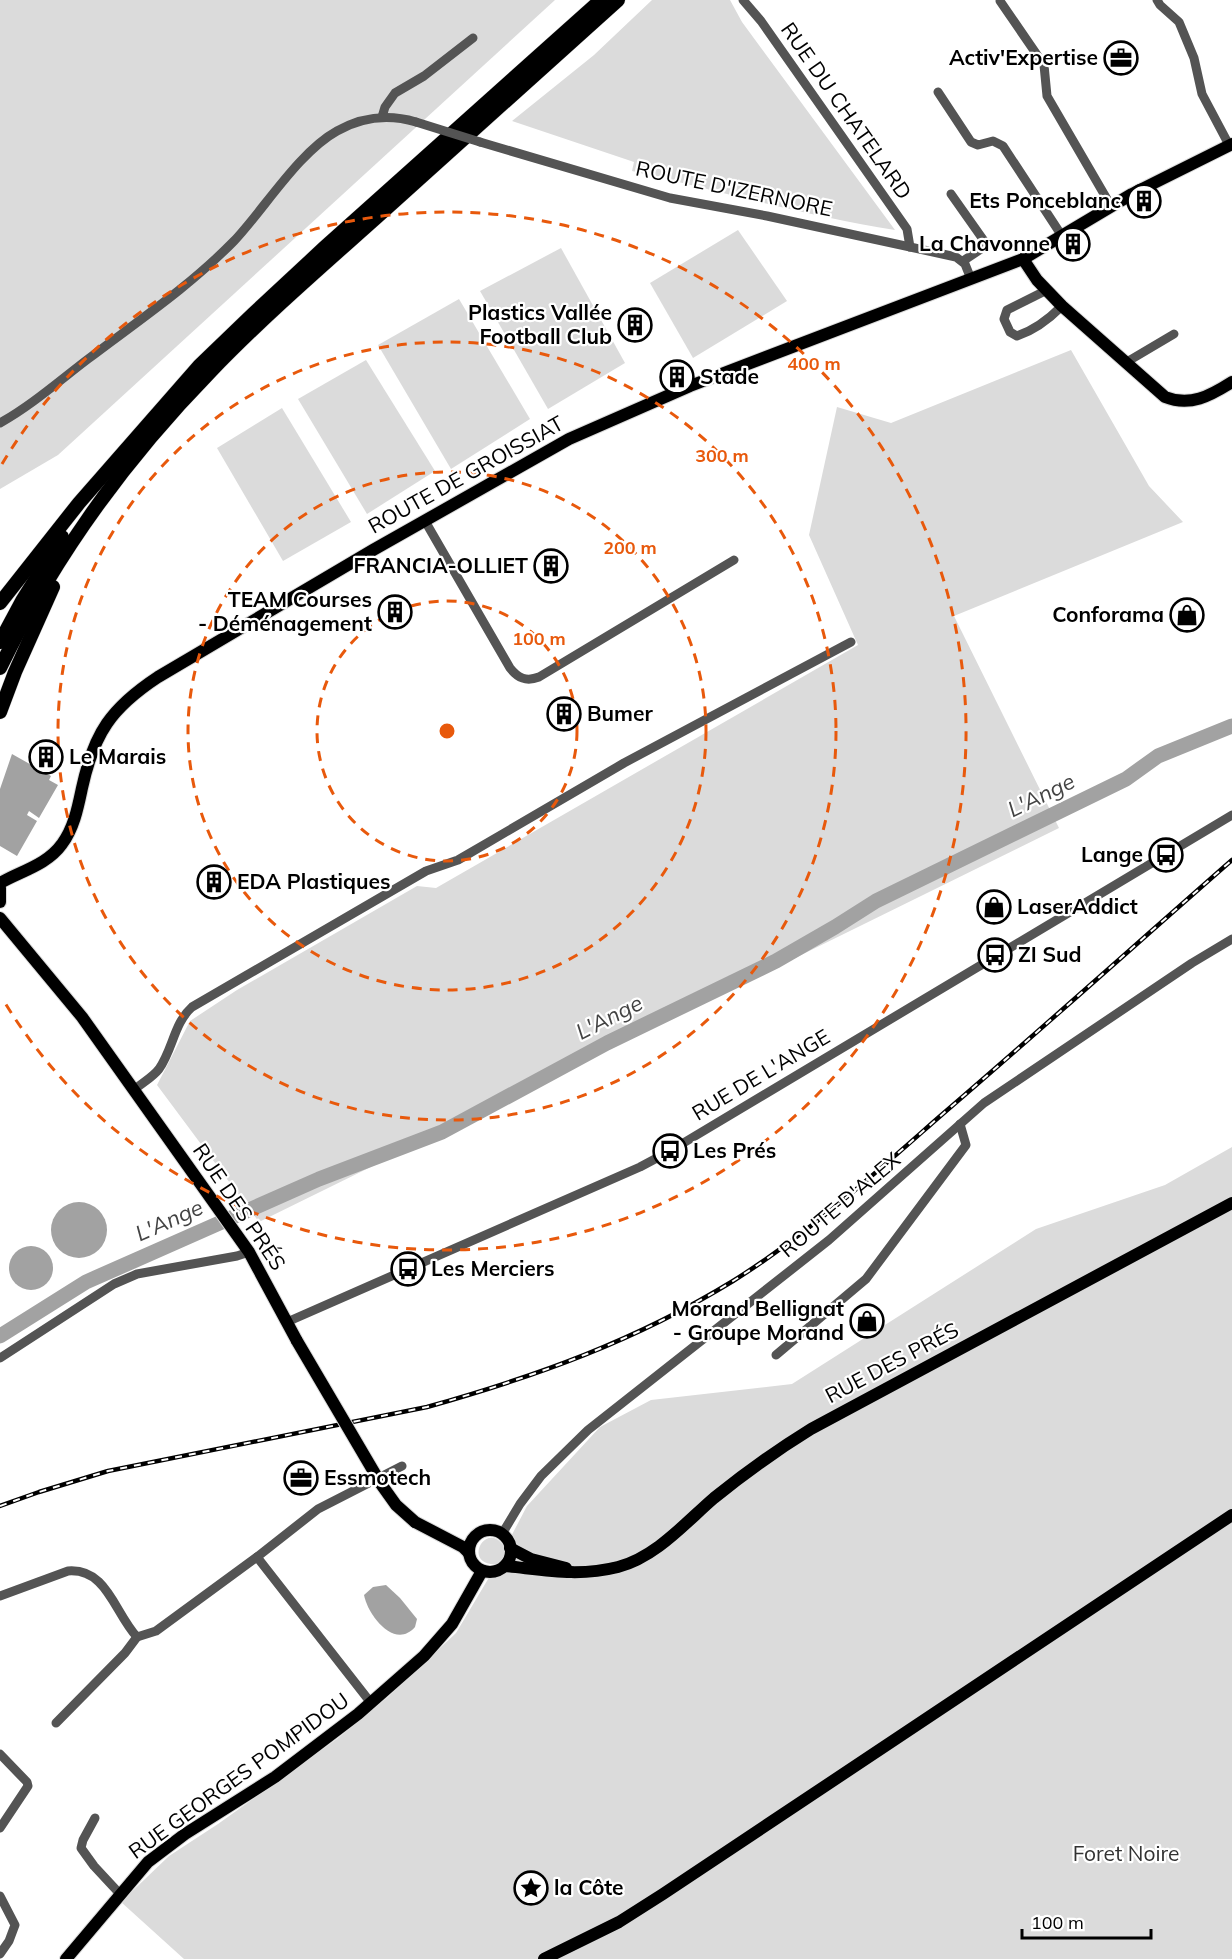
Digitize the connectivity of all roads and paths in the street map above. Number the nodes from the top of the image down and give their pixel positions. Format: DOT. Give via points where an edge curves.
graph roads {
  1 [pos="601,0"];
  2 [pos="618,0"];
  3 [pos="743,0"];
  4 [pos="1157,0"];
  5 [pos="1000,1"];
  6 [pos="473,38"];
  7 [pos="938,92"];
  8 [pos="382,117"];
  9 [pos="1231,144"];
  10 [pos="951,194"];
  11 [pos="1111,206"];
  12 [pos="1062,236"];
  13 [pos="910,247"];
  14 [pos="1023,259"];
  15 [pos="963,261"];
  16 [pos="971,279"];
  17 [pos="1047,290"];
  18 [pos="1062,306"];
  19 [pos="1174,334"];
  20 [pos="1125,363"];
  21 [pos="1230,387"];
  22 [pos="0,423"];
  23 [pos="130,444"];
  24 [pos="425,521"];
  25 [pos="75,538"];
  26 [pos="734,560"];
  27 [pos="0,603"];
  28 [pos="0,642"];
  29 [pos="851,642"];
  30 [pos="0,668"];
  31 [pos="0,712"];
  32 [pos="1232,815"];
  33 [pos="0,885"];
  34 [pos="0,902"];
  35 [pos="0,918"];
  36 [pos="1232,939"];
  37 [pos="134,1090"];
  38 [pos="960,1124"];
  39 [pos="1232,1203"];
  40 [pos="249,1252"];
  41 [pos="286,1322"];
  42 [pos="776,1355"];
  43 [pos="0,1358"];
  44 [pos="402,1466"];
  45 [pos="1232,1515"];
  46 [pos="421,1525"];
  47 [pos="502,1534"];
  48 [pos="474,1537"];
  49 [pos="510,1548"];
  50 [pos="468,1552"];
  51 [pos="257,1557"];
  52 [pos="505,1566"];
  53 [pos="482,1571"];
  54 [pos="585,1572"];
  55 [pos="0,1596"];
  56 [pos="137,1637"];
  57 [pos="371,1703"];
  58 [pos="56,1723"];
  59 [pos="0,1754"];
  60 [pos="95,1818"];
  61 [pos="0,1828"];
  62 [pos="120,1894"];
  63 [pos="0,1896"];
  64 [pos="0,1954"];
  65 [pos="66,1959"];
  66 [pos="544,1959"];
  1 -- 23 [label="highway" via="253,314 199,366"];
  2 -- 25 [label="highway" via="294,291 210,372 143,447"];
  3 -- 13 [label="street, RUE DU CHATELARD" via="907,229"];
  4 -- 9 [label="street" via="1179,22 1194,58 1202,94"];
  5 -- 11 [label="street" via="1044,65 1047,96"];
  6 -- 8 [label="street" via="395,93"];
  7 -- 12 [label="street" via="971,142 978,145 993,141 1003,146"];
  8 -- 13 [label="street, ROUTE D'IZERNORE, bridge" via="402,118 670,198"];
  8 -- 22 [label="street" via="357,122 325,139 212,262 180,290 28,407"];
  9 -- 11 [label="main road, ROUTE DE GROISSIAT"];
  10 -- 15 [label="street" via="987,245"];
  11 -- 12 [label="main road, ROUTE DE GROISSIAT"];
  12 -- 14 [label="main road, ROUTE DE GROISSIAT"];
  13 -- 15 [label="street, ROUTE D'IZERNORE"];
  14 -- 16 [label="main road, ROUTE DE GROISSIAT"];
  14 -- 17 [label="main road"];
  15 -- 16 [label="street"];
  16 -- 24 [label="main road, ROUTE DE GROISSIAT" via="606,421"];
  17 -- 18 [label="main road"];
  17 -- 18 [label="street" via="1007,310 1005,320 1010,332 1017,336 1031,331"];
  18 -- 20 [label="main road"];
  19 -- 20 [label="street"];
  20 -- 21 [label="main road" via="1173,400 1204,399"];
  23 -- 27 [label="highway"];
  23 -- 28 [label="highway" via="60,540"];
  24 -- 26 [label="street" via="510,668 523,679 539,677"];
  24 -- 33 [label="main road, ROUTE DE GROISSIAT" via="132,696 110,718 94,744 72,828 61,846 37,866"];
  25 -- 30 [label="highway"];
  25 -- 31 [label="highway"];
  29 -- 37 [label="street" via="624,762 458,860 426,871 192,1007 183,1016 160,1066"];
  32 -- 41 [label="street, RUE DE L'ANGE" via="670,1151"];
  33 -- 34 [label="main road"];
  35 -- 37 [label="main road, RUE DES PRÉS" via="82,1017"];
  36 -- 38 [label="street, ROUTE D'ALEX" via="984,1103"];
  37 -- 40 [label="main road, RUE DES PRÉS"];
  38 -- 42 [label="street" via="966,1144 866,1279"];
  38 -- 47 [label="street, ROUTE D'ALEX" via="829,1240 579,1437 520,1503"];
  39 -- 54 [label="main road, RUE DES PRÉS" via="803,1434 762,1461 637,1560"];
  40 -- 41 [label="main road, RUE DES PRÉS"];
  40 -- 43 [label="street" via="137,1274 114,1284"];
  41 -- 46 [label="main road, RUE DES PRÉS, bridge" via="381,1484 396,1505"];
  44 -- 51 [label="street" via="318,1509"];
  45 -- 66 [label="main road" via="663,1894 619,1922"];
  46 -- 48 [label="main road" via="456,1538"];
  46 -- 50 [label="main road"];
  47 -- 48 [label="main road" via="484,1531"];
  47 -- 49 [label="main road"];
  48 -- 50 [label="main road"];
  49 -- 52 [label="main road"];
  49 -- 54 [label="main road, RUE DES PRÉS" via="531,1559"];
  50 -- 53 [label="main road" via="472,1563"];
  51 -- 56 [label="street" via="156,1631"];
  51 -- 57 [label="street"];
  52 -- 53 [label="main road" via="494,1572"];
  52 -- 54 [label="main road, RUE DES PRÉS" via="555,1573"];
  53 -- 57 [label="main road, RUE GEORGES POMPIDOU" via="452,1624 424,1656"];
  55 -- 56 [label="street" via="79,1570 100,1581"];
  56 -- 58 [label="street"];
  57 -- 62 [label="main road, RUE GEORGES POMPIDOU" via="275,1778 164,1849"];
  59 -- 61 [label="street" via="28,1786"];
  60 -- 62 [label="street" via="81,1848"];
  62 -- 65 [label="main road, RUE GEORGES POMPIDOU"];
  63 -- 64 [label="street" via="15,1925"];
}
